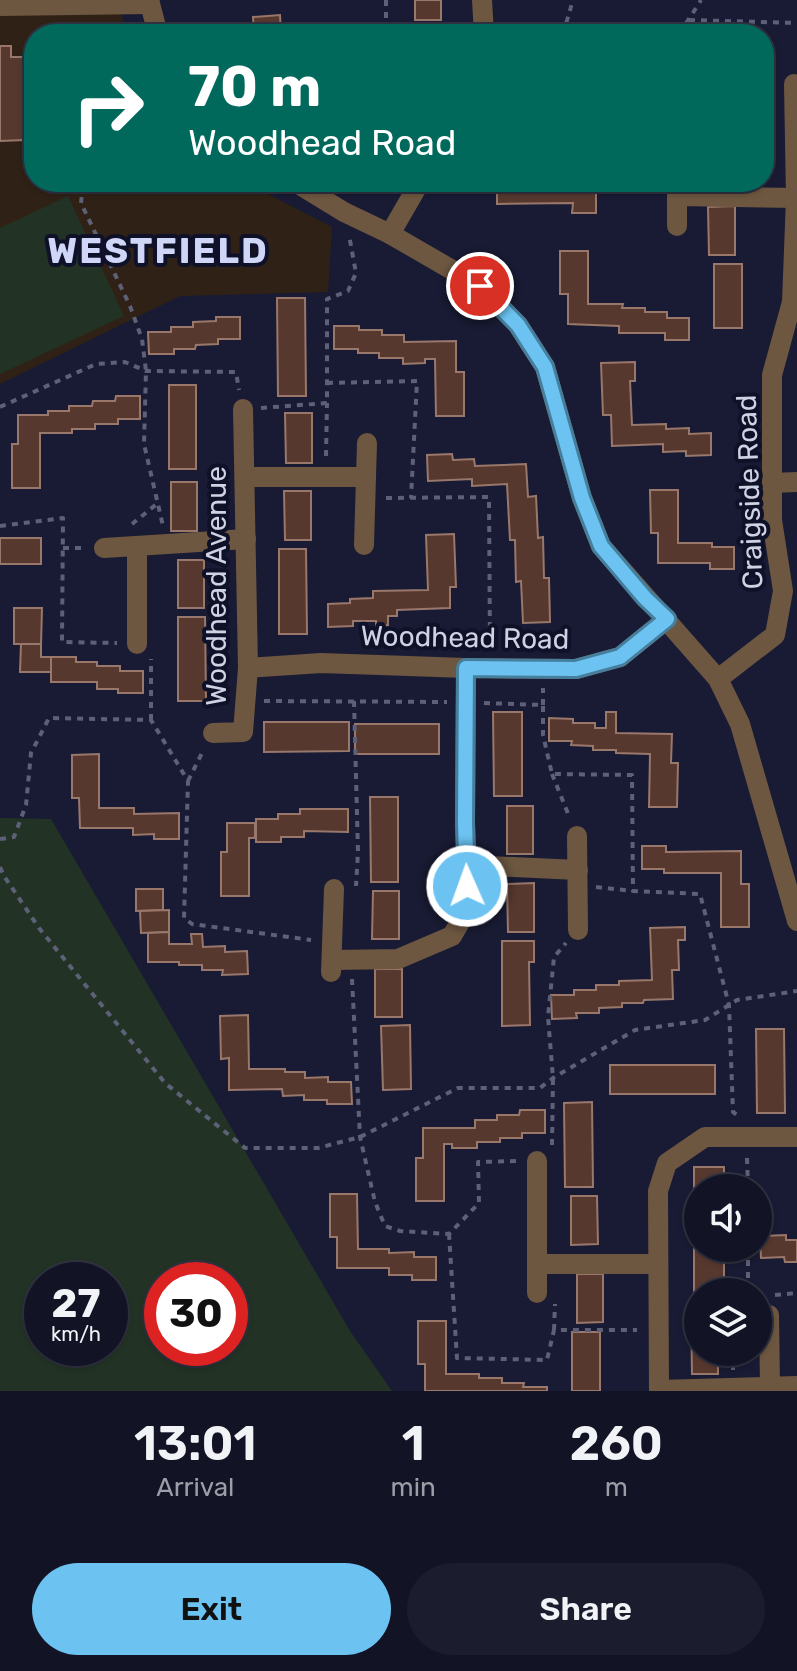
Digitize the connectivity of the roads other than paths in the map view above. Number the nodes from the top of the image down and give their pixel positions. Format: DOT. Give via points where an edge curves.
graph roads {
  1 [pos="482,0"];
  2 [pos="150,2"];
  3 [pos="0,6"];
  4 [pos="156,24"];
  5 [pos="483,24"];
  6 [pos="794,84"];
  7 [pos="311,192"];
  8 [pos="414,192"];
  9 [pos="677,192"];
  10 [pos="717,192"];
  11 [pos="796,198"];
  12 [pos="677,226"];
  13 [pos="390,234"];
  14 [pos="243,409"];
  15 [pos="367,443"];
  16 [pos="245,477"];
  17 [pos="366,477"];
  18 [pos="797,482"];
  19 [pos="772,483"];
  20 [pos="246,539"];
  21 [pos="364,545"];
  22 [pos="137,546"];
  23 [pos="104,548"];
  24 [pos="667,619"];
  25 [pos="137,644"];
  26 [pos="248,668"];
  27 [pos="466,668"];
  28 [pos="718,679"];
  29 [pos="213,733"];
  30 [pos="577,836"];
  31 [pos="467,865"];
  32 [pos="578,877"];
  33 [pos="334,889"];
  34 [pos="797,921"];
  35 [pos="578,930"];
  36 [pos="797,1137"];
  37 [pos="537,1161"];
  38 [pos="538,1264"];
  39 [pos="658,1264"];
  40 [pos="537,1293"];
  41 [pos="770,1366"];
  42 [pos="797,1386"];
  43 [pos="770,1387"];
  44 [pos="659,1391"];
  1 -- 5 [label="street"];
  2 -- 3 [label="street"];
  2 -- 4 [label="street"];
  6 -- 11 [label="street, Craigside Road"];
  7 -- 13 [label="street"];
  8 -- 13 [label="street"];
  9 -- 12 [label="street"];
  10 -- 11 [label="street"];
  11 -- 19 [label="street, Craigside Road" via="792,302 772,375"];
  13 -- 24 [label="street" via="480,286 518,325 545,367 601,546"];
  14 -- 16 [label="street, Woodhead Avenue"];
  15 -- 17 [label="street"];
  16 -- 17 [label="street"];
  16 -- 20 [label="street, Woodhead Avenue"];
  17 -- 21 [label="street"];
  18 -- 19 [label="street"];
  19 -- 28 [label="street, Craigside Road" via="783,591 775,635"];
  20 -- 22 [label="street"];
  20 -- 26 [label="street, Woodhead Avenue"];
  22 -- 23 [label="street"];
  22 -- 25 [label="street"];
  24 -- 27 [label="street, Woodhead Road" via="620,657 576,669"];
  24 -- 28 [label="street"];
  26 -- 27 [label="street, Woodhead Road" via="321,663"];
  26 -- 29 [label="street, Woodhead Avenue" via="243,732"];
  27 -- 31 [label="street"];
  28 -- 34 [label="street" via="740,724"];
  30 -- 32 [label="street"];
  31 -- 32 [label="street"];
  31 -- 33 [label="street" via="468,908 452,936 398,959 338,959"];
  32 -- 35 [label="street"];
  36 -- 39 [label="street" via="705,1137 667,1163 658,1191"];
  37 -- 38 [label="street"];
  38 -- 39 [label="street"];
  38 -- 40 [label="street"];
  39 -- 44 [label="street"];
  41 -- 43 [label="street"];
  42 -- 43 [label="street"];
  43 -- 44 [label="street"];
}
